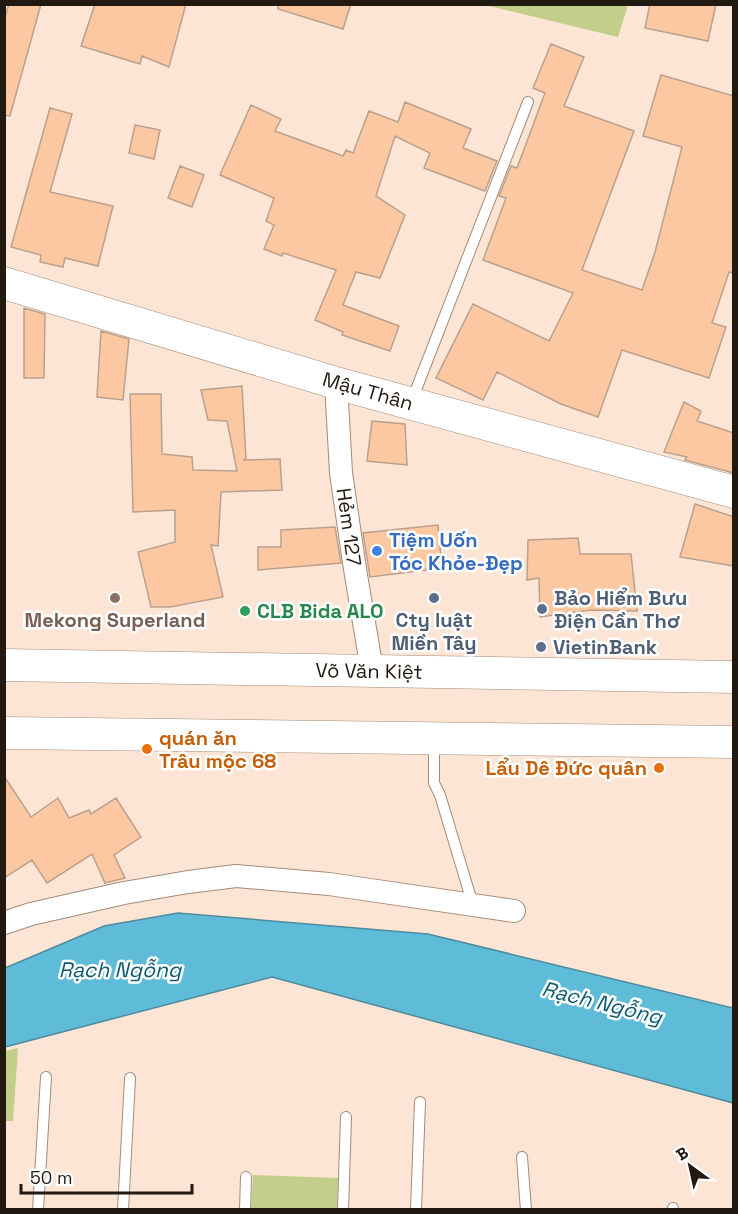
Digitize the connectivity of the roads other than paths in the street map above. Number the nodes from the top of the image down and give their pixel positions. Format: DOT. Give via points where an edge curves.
graph roads {
  1 [pos="528,102"];
  2 [pos="4,283"];
  3 [pos="336,383"];
  4 [pos="411,404"];
  5 [pos="734,492"];
  6 [pos="4,665"];
  7 [pos="372,670"];
  8 [pos="734,677"];
  9 [pos="4,733"];
  10 [pos="434,739"];
  11 [pos="734,742"];
  12 [pos="473,905"];
  13 [pos="514,911"];
  14 [pos="4,923"];
  15 [pos="46,1077"];
  16 [pos="130,1078"];
  17 [pos="420,1102"];
  18 [pos="346,1117"];
  19 [pos="522,1157"];
  20 [pos="246,1177"];
  21 [pos="38,1209"];
  22 [pos="123,1209"];
  23 [pos="245,1209"];
  24 [pos="343,1209"];
  25 [pos="416,1209"];
  26 [pos="526,1209"];
  1 -- 4 [label="lane"];
  2 -- 3 [label="main road, Mậu Thân"];
  3 -- 4 [label="main road, Mậu Thân"];
  3 -- 7 [label="street, Hẻm 127" via="341,473"];
  4 -- 5 [label="main road, Mậu Thân"];
  6 -- 7 [label="main road, Võ Văn Kiệt"];
  7 -- 8 [label="main road, Võ Văn Kiệt"];
  9 -- 10 [label="main road"];
  10 -- 11 [label="main road"];
  10 -- 12 [label="lane" via="434,783"];
  12 -- 13 [label="street"];
  12 -- 14 [label="street" via="329,884 236,876 124,893"];
  15 -- 21 [label="lane"];
  16 -- 22 [label="lane"];
  17 -- 25 [label="lane"];
  18 -- 24 [label="lane"];
  19 -- 26 [label="lane"];
  20 -- 23 [label="lane"];
}
